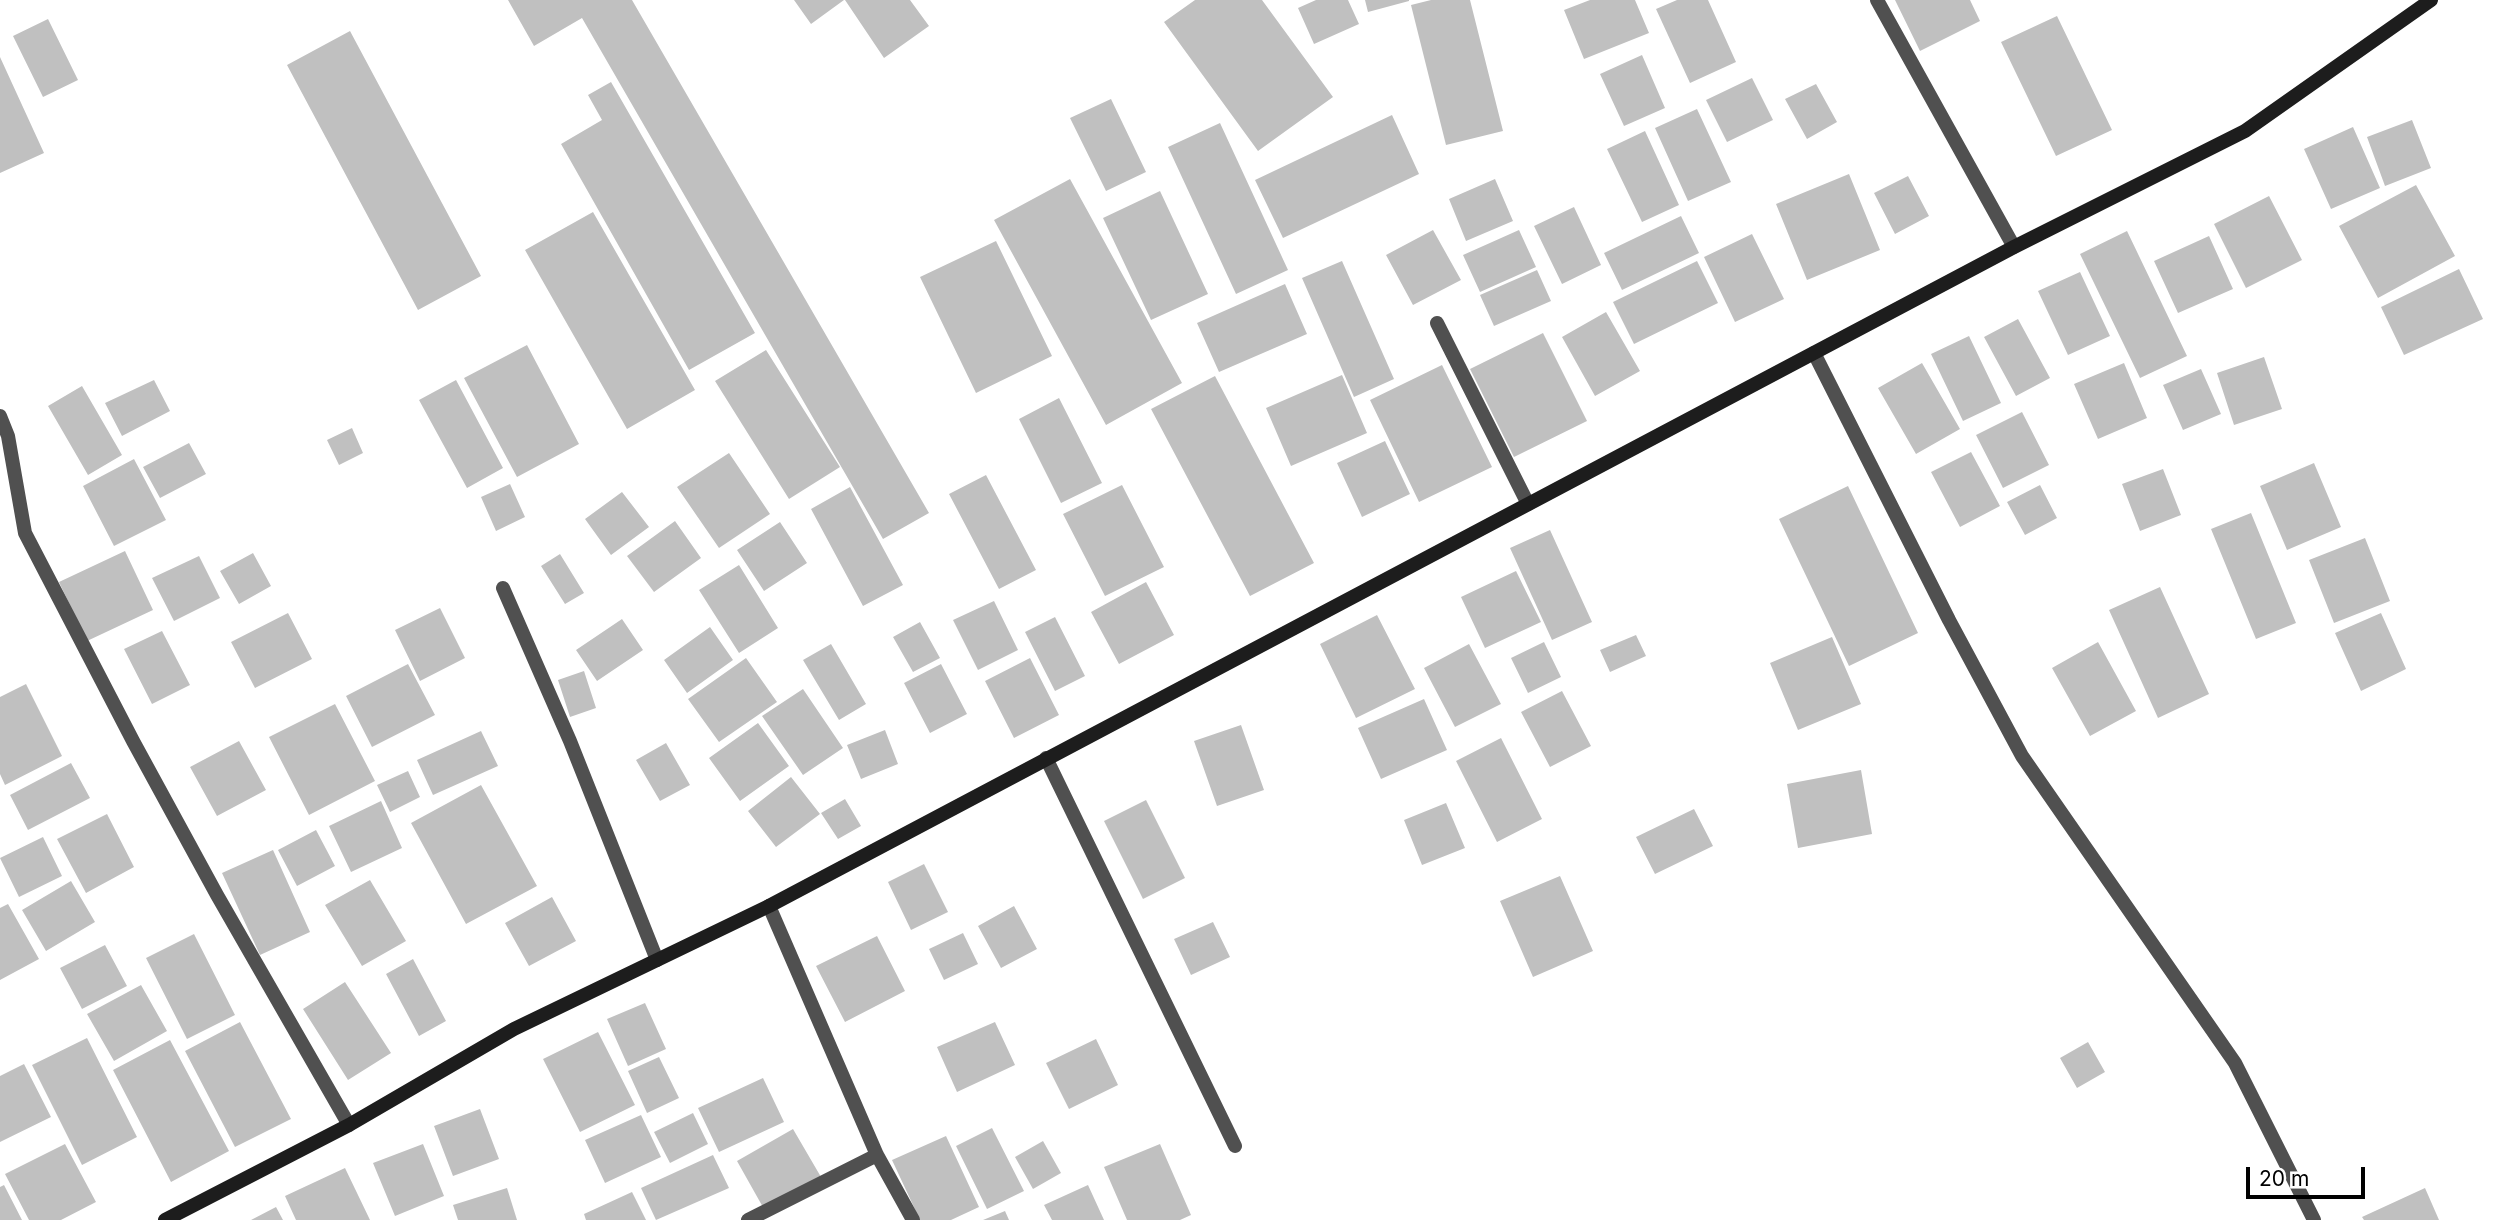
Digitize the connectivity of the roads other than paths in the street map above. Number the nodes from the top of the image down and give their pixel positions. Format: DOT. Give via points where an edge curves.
graph roads {
  1 [pos="1877,0"];
  2 [pos="2431,0"];
  3 [pos="2014,247"];
  4 [pos="1437,323"];
  5 [pos="1814,354"];
  6 [pos="0,416"];
  7 [pos="1528,504"];
  8 [pos="503,588"];
  9 [pos="1046,758"];
  10 [pos="769,906"];
  11 [pos="657,960"];
  12 [pos="349,1125"];
  13 [pos="1235,1146"];
  14 [pos="877,1155"];
  15 [pos="165,1220"];
  16 [pos="748,1220"];
  17 [pos="913,1220"];
  18 [pos="2314,1220"];
  1 -- 3 [label="street"];
  2 -- 3 [label="street" via="2245,131"];
  3 -- 5 [label="street"];
  4 -- 7 [label="street"];
  5 -- 7 [label="street"];
  5 -- 18 [label="street" via="2022,756 2235,1063"];
  6 -- 12 [label="street" via="8,436 25,533 210,883"];
  7 -- 9 [label="street"];
  8 -- 11 [label="street"];
  9 -- 10 [label="street"];
  9 -- 13 [label="street"];
  10 -- 11 [label="street"];
  10 -- 14 [label="street"];
  11 -- 12 [label="street" via="514,1029"];
  12 -- 15 [label="street"];
  14 -- 16 [label="street"];
  14 -- 17 [label="street"];
}
